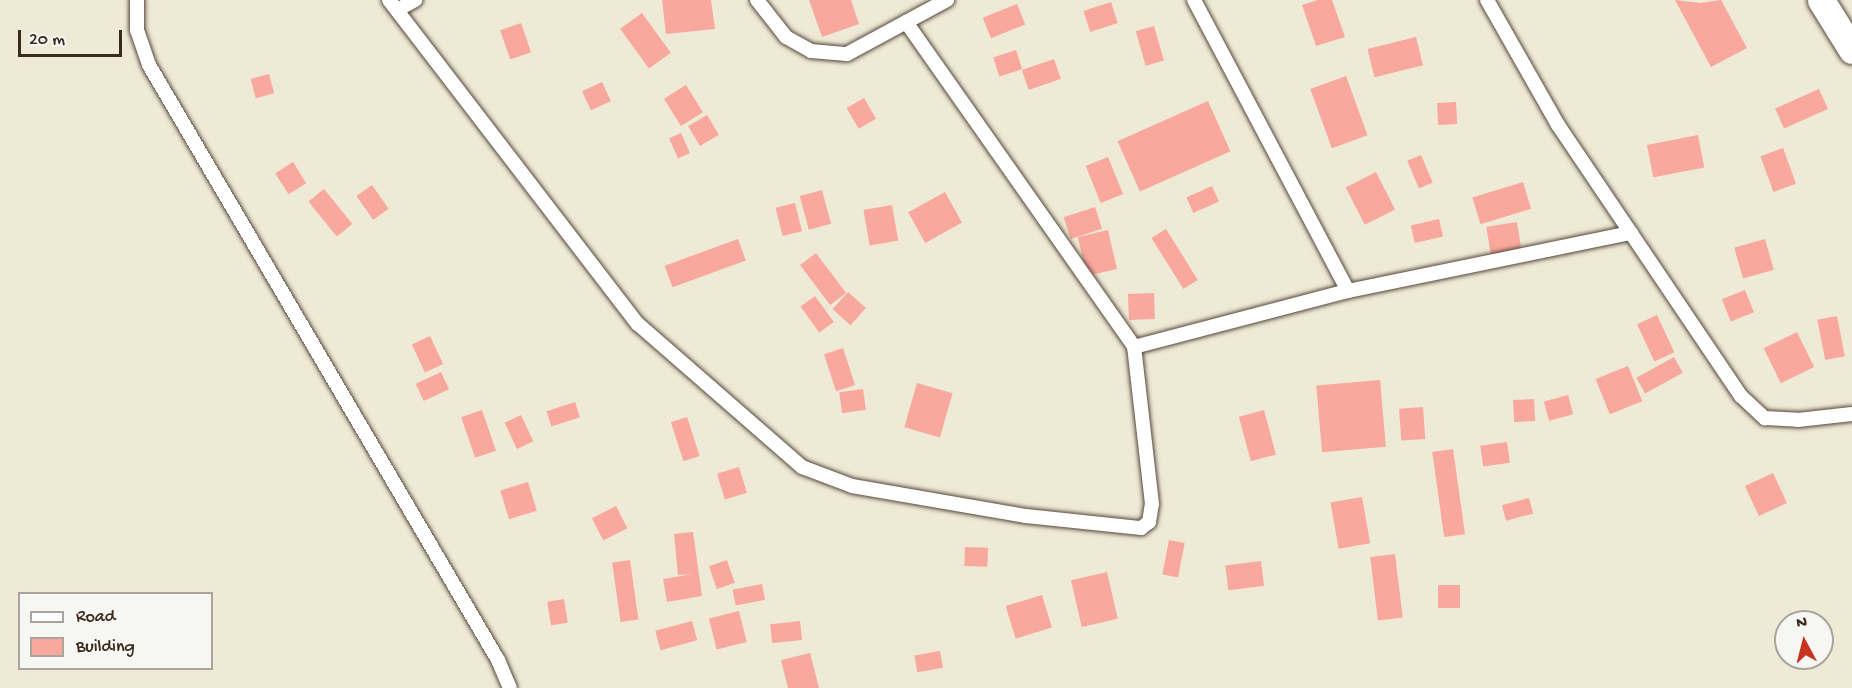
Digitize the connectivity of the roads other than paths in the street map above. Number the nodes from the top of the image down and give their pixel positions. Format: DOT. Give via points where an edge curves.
graph roads {
  1 [pos="137,0"];
  2 [pos="415,0"];
  3 [pos="757,0"];
  4 [pos="947,0"];
  5 [pos="1194,0"];
  6 [pos="1487,0"];
  7 [pos="1821,0"];
  8 [pos="393,5"];
  9 [pos="906,22"];
  10 [pos="1852,50"];
  11 [pos="1631,233"];
  12 [pos="1348,291"];
  13 [pos="1134,347"];
  14 [pos="1852,414"];
  15 [pos="510,688"];
  1 -- 15 [label="lane" via="137,30 149,65 498,660"];
  2 -- 8 [label="lane"];
  3 -- 9 [label="lane" via="786,38 811,51 847,54"];
  4 -- 9 [label="lane"];
  5 -- 12 [label="lane"];
  6 -- 11 [label="lane" via="1558,125"];
  7 -- 10 [label="street"];
  8 -- 13 [label="lane" via="638,324 802,467 852,486 1026,516 1141,528 1149,522 1152,504"];
  9 -- 13 [label="lane"];
  11 -- 12 [label="lane"];
  11 -- 14 [label="lane" via="1741,396 1765,418 1798,420"];
  12 -- 13 [label="lane"];
}
